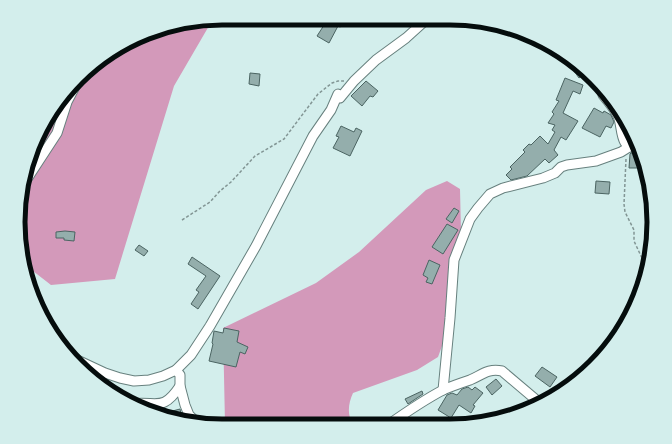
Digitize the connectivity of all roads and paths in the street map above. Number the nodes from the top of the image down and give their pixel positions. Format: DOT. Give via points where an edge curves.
graph roads {
  1 [pos="420,25"];
  2 [pos="354,81"];
  3 [pos="69,98"];
  4 [pos="619,121"];
  5 [pos="631,147"];
  6 [pos="32,172"];
  7 [pos="182,220"];
  8 [pos="643,259"];
  9 [pos="86,364"];
  10 [pos="176,370"];
  11 [pos="180,386"];
  12 [pos="443,390"];
  13 [pos="536,400"];
  14 [pos="147,404"];
  15 [pos="190,416"];
  16 [pos="396,419"];
  1 -- 2 [label="street" via="383,53"];
  2 -- 7 [label="path" via="332,83 318,94 284,139 255,156 210,202"];
  2 -- 10 [label="street" via="340,98 338,94 210,326 191,355"];
  3 -- 6 [label="street" via="57,134"];
  4 -- 5 [label="street" via="625,143"];
  5 -- 8 [label="path" via="624,204 634,230 634,241"];
  5 -- 12 [label="street" via="596,161 561,167 543,178 503,188 490,194 478,208 470,219 454,260"];
  9 -- 10 [label="street" via="105,373 134,381 149,380"];
  10 -- 11 [label="street" via="180,375"];
  11 -- 14 [label="street" via="167,401"];
  11 -- 15 [label="street"];
  12 -- 13 [label="street" via="495,369 502,371"];
  12 -- 16 [label="street"];
}
